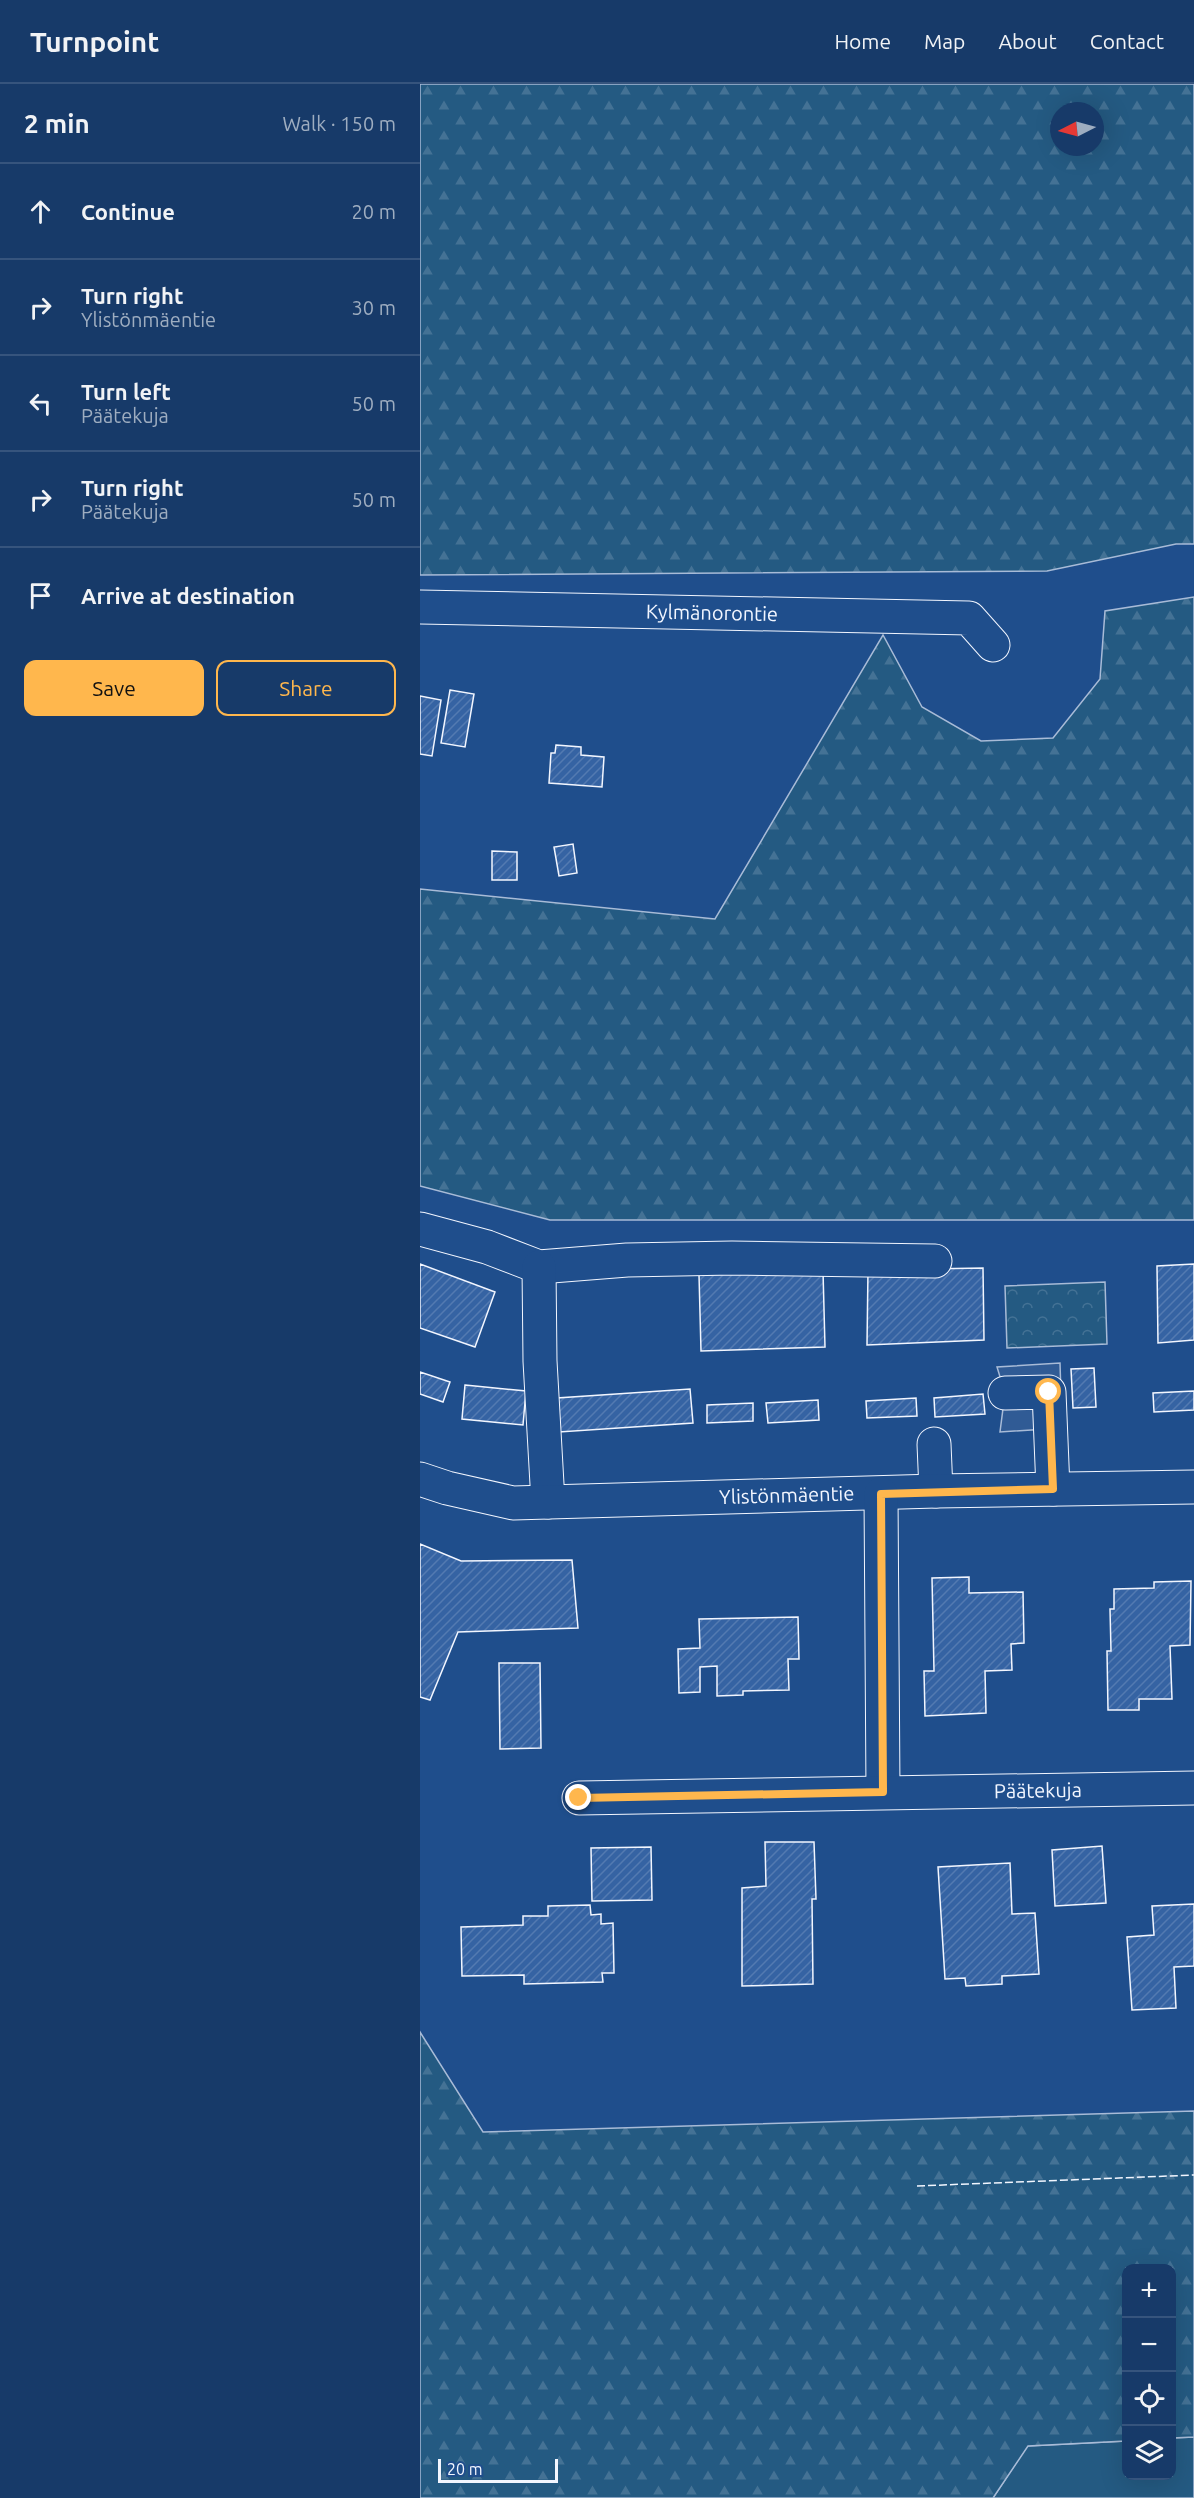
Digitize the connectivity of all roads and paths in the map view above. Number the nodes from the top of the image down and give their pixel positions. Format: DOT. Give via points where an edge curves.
graph roads {
  1 [pos="420,607"];
  2 [pos="993,645"];
  3 [pos="420,1229"];
  4 [pos="935,1261"];
  5 [pos="539,1267"];
  6 [pos="1005,1393"];
  7 [pos="934,1444"];
  8 [pos="420,1479"];
  9 [pos="1194,1487"];
  10 [pos="1053,1489"];
  11 [pos="936,1491"];
  12 [pos="881,1494"];
  13 [pos="548,1502"];
  14 [pos="1194,1788"];
  15 [pos="883,1792"];
  16 [pos="579,1798"];
  1 -- 2 [label="street, Kylmänorontie" via="969,618"];
  3 -- 5 [label="street" via="487,1247"];
  4 -- 5 [label="street" via="732,1258"];
  5 -- 13 [label="street"];
  6 -- 10 [label="street" via="1049,1392"];
  7 -- 11 [label="street"];
  8 -- 13 [label="street, Ylistönmäentie" via="513,1503"];
  9 -- 10 [label="street, Ylistönmäentie"];
  10 -- 11 [label="street, Ylistönmäentie"];
  11 -- 12 [label="street, Ylistönmäentie"];
  12 -- 13 [label="street, Ylistönmäentie"];
  12 -- 15 [label="street"];
  14 -- 15 [label="street, Päätekuja"];
  15 -- 16 [label="street, Päätekuja"];
}
